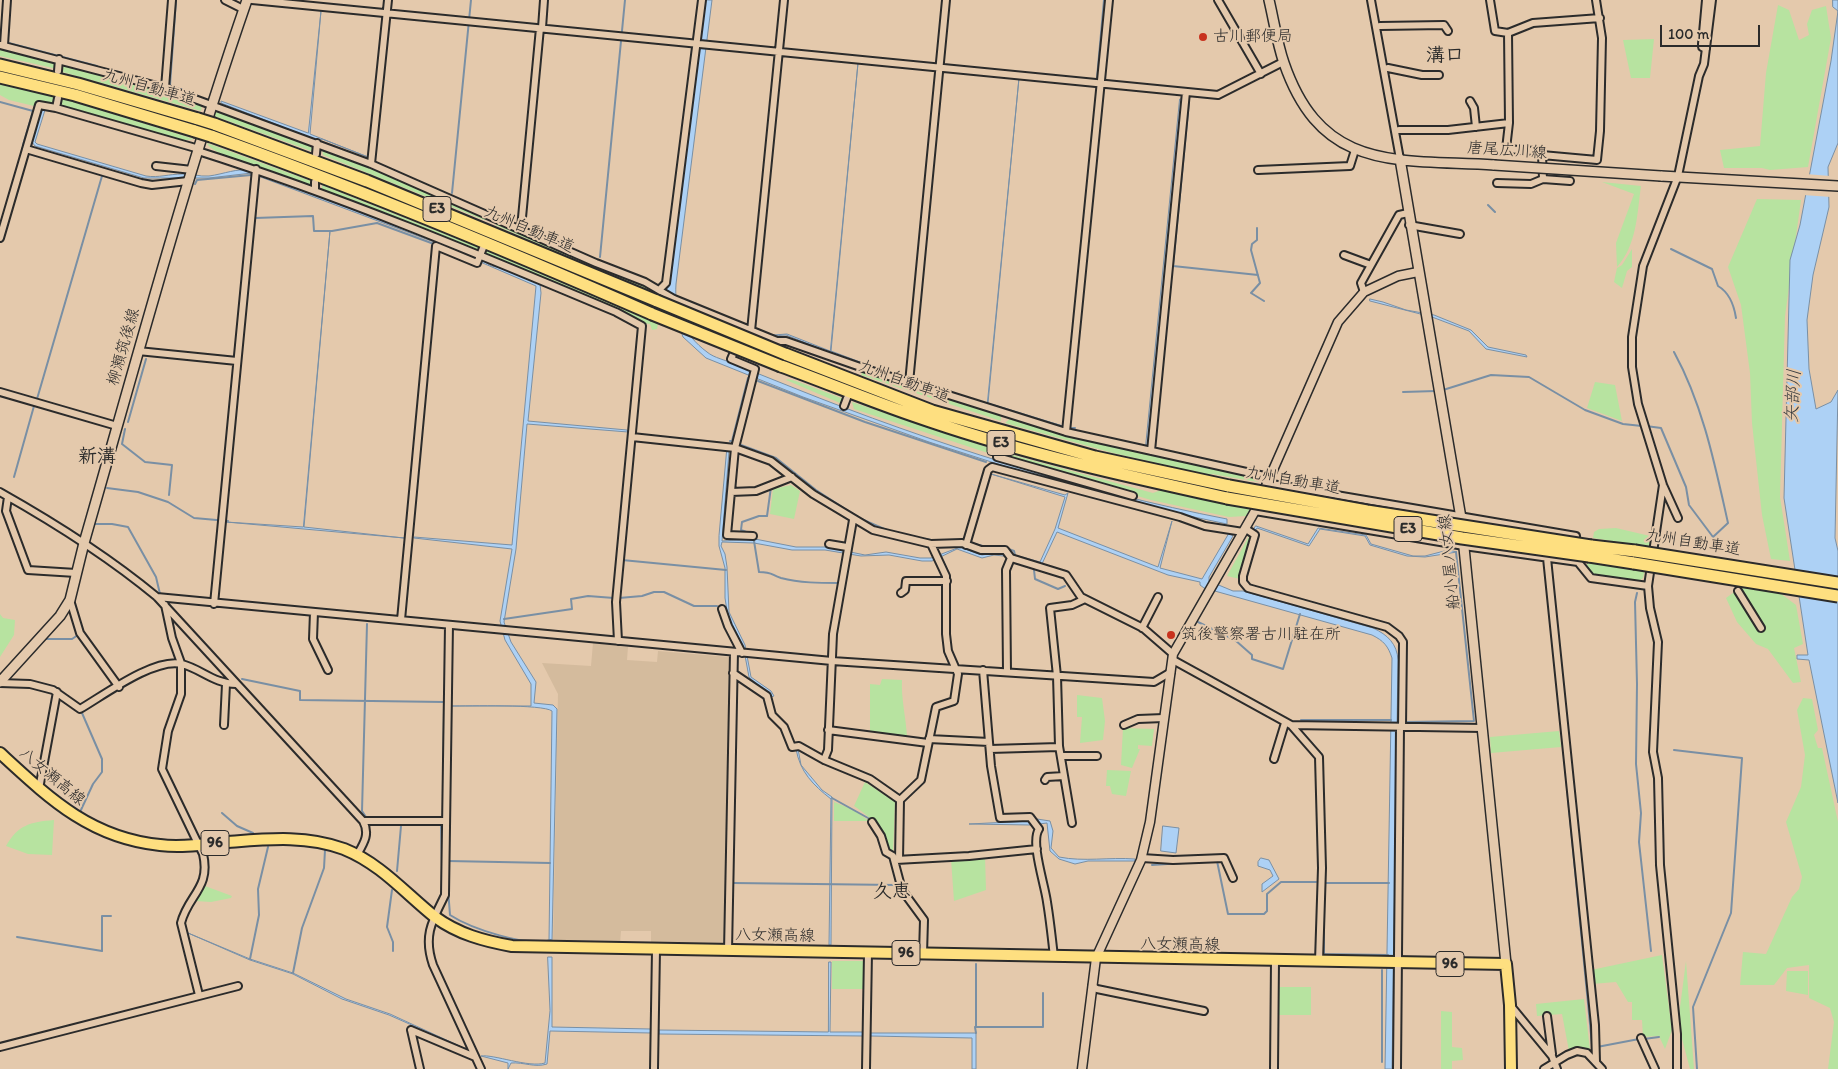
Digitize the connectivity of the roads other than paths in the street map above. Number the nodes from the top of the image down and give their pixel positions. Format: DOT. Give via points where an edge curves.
graph roads {
  1 [pos="7,0"];
  2 [pos="172,0"];
  3 [pos="226,0"];
  4 [pos="247,0"];
  5 [pos="252,0"];
  6 [pos="388,0"];
  7 [pos="544,0"];
  8 [pos="702,0"];
  9 [pos="784,0"];
  10 [pos="946,0"];
  11 [pos="1109,0"];
  12 [pos="1218,0"];
  13 [pos="1270,0"];
  14 [pos="1371,0"];
  15 [pos="1490,0"];
  16 [pos="1596,0"];
  17 [pos="1706,0"];
  18 [pos="1712,0"];
  19 [pos="244,9"];
  20 [pos="386,14"];
  21 [pos="1600,18"];
  22 [pos="1380,26"];
  23 [pos="541,28"];
  24 [pos="1448,31"];
  25 [pos="1508,33"];
  26 [pos="697,44"];
  27 [pos="2,45"];
  28 [pos="1706,49"];
  29 [pos="778,52"];
  30 [pos="59,59"];
  31 [pos="1283,62"];
  32 [pos="0,65"];
  33 [pos="939,67"];
  34 [pos="1388,68"];
  35 [pos="58,71"];
  36 [pos="1261,74"];
  37 [pos="1440,75"];
  38 [pos="0,77"];
  39 [pos="1101,83"];
  40 [pos="165,88"];
  41 [pos="1186,92"];
  42 [pos="58,98"];
  43 [pos="1470,101"];
  44 [pos="212,104"];
  45 [pos="56,108"];
  46 [pos="1509,122"];
  47 [pos="1476,127"];
  48 [pos="1399,130"];
  49 [pos="316,143"];
  50 [pos="26,148"];
  51 [pos="198,150"];
  52 [pos="1355,150"];
  53 [pos="316,154"];
  54 [pos="1542,155"];
  55 [pos="1400,160"];
  56 [pos="371,164"];
  57 [pos="156,166"];
  58 [pos="192,170"];
  59 [pos="1258,170"];
  60 [pos="255,172"];
  61 [pos="1678,176"];
  62 [pos="1543,179"];
  63 [pos="188,181"];
  64 [pos="1570,181"];
  65 [pos="315,182"];
  66 [pos="1497,183"];
  67 [pos="1838,186"];
  68 [pos="315,190"];
  69 [pos="1408,213"];
  70 [pos="495,217"];
  71 [pos="1409,225"];
  72 [pos="492,226"];
  73 [pos="520,228"];
  74 [pos="1460,234"];
  75 [pos="0,238"];
  76 [pos="483,248"];
  77 [pos="480,255"];
  78 [pos="1344,255"];
  79 [pos="1371,265"];
  80 [pos="1418,272"];
  81 [pos="1364,292"];
  82 [pos="658,296"];
  83 [pos="744,328"];
  84 [pos="751,331"];
  85 [pos="138,352"];
  86 [pos="238,360"];
  87 [pos="909,383"];
  88 [pos="0,392"];
  89 [pos="847,398"];
  90 [pos="844,406"];
  91 [pos="117,426"];
  92 [pos="1066,432"];
  93 [pos="632,437"];
  94 [pos="735,448"];
  95 [pos="1151,452"];
  96 [pos="998,457"];
  97 [pos="792,477"];
  98 [pos="1267,480"];
  99 [pos="1662,485"];
  100 [pos="0,492"];
  101 [pos="730,492"];
  102 [pos="1228,492"];
  103 [pos="1133,496"];
  104 [pos="8,497"];
  105 [pos="1255,511"];
  106 [pos="1461,518"];
  107 [pos="1678,518"];
  108 [pos="853,520"];
  109 [pos="1246,531"];
  110 [pos="753,536"];
  111 [pos="84,543"];
  112 [pos="830,544"];
  113 [pos="931,544"];
  114 [pos="966,545"];
  115 [pos="1464,546"];
  116 [pos="847,547"];
  117 [pos="1590,551"];
  118 [pos="1011,558"];
  119 [pos="1547,558"];
  120 [pos="1578,562"];
  121 [pos="76,573"];
  122 [pos="947,581"];
  123 [pos="1838,583"];
  124 [pos="1648,586"];
  125 [pos="1738,591"];
  126 [pos="901,593"];
  127 [pos="1838,596"];
  128 [pos="157,597"];
  129 [pos="1158,597"];
  130 [pos="1085,598"];
  131 [pos="70,600"];
  132 [pos="214,604"];
  133 [pos="165,605"];
  134 [pos="722,609"];
  135 [pos="314,612"];
  136 [pos="401,620"];
  137 [pos="450,625"];
  138 [pos="1142,628"];
  139 [pos="1761,628"];
  140 [pos="618,641"];
  141 [pos="734,652"];
  142 [pos="742,653"];
  143 [pos="1173,657"];
  144 [pos="832,661"];
  145 [pos="181,663"];
  146 [pos="956,668"];
  147 [pos="328,670"];
  148 [pos="983,670"];
  149 [pos="733,672"];
  150 [pos="1007,672"];
  151 [pos="1170,672"];
  152 [pos="1056,676"];
  153 [pos="0,683"];
  154 [pos="226,684"];
  155 [pos="236,684"];
  156 [pos="119,687"];
  157 [pos="57,692"];
  158 [pos="1164,718"];
  159 [pos="1288,724"];
  160 [pos="224,725"];
  161 [pos="1124,725"];
  162 [pos="1401,727"];
  163 [pos="1483,728"];
  164 [pos="828,730"];
  165 [pos="928,741"];
  166 [pos="990,746"];
  167 [pos="1059,747"];
  168 [pos="0,752"];
  169 [pos="1061,756"];
  170 [pos="1097,756"];
  171 [pos="1274,759"];
  172 [pos="824,760"];
  173 [pos="1064,776"];
  174 [pos="1045,780"];
  175 [pos="39,789"];
  176 [pos="900,800"];
  177 [pos="363,821"];
  178 [pos="446,821"];
  179 [pos="872,822"];
  180 [pos="1072,823"];
  181 [pos="198,844"];
  182 [pos="1037,849"];
  183 [pos="358,855"];
  184 [pos="1142,858"];
  185 [pos="897,860"];
  186 [pos="1233,878"];
  187 [pos="435,917"];
  188 [pos="656,950"];
  189 [pos="728,951"];
  190 [pos="868,953"];
  191 [pos="923,954"];
  192 [pos="1054,957"];
  193 [pos="1096,958"];
  194 [pos="1275,961"];
  195 [pos="1319,961"];
  196 [pos="1391,963"];
  197 [pos="1506,964"];
  198 [pos="238,986"];
  199 [pos="1092,986"];
  200 [pos="199,995"];
  201 [pos="1510,1005"];
  202 [pos="1204,1011"];
  203 [pos="1547,1016"];
  204 [pos="1641,1038"];
  205 [pos="0,1047"];
  206 [pos="476,1057"];
  207 [pos="1555,1062"];
  208 [pos="1596,1062"];
  209 [pos="420,1069"];
  210 [pos="481,1069"];
  211 [pos="654,1069"];
  212 [pos="866,1069"];
  213 [pos="1082,1069"];
  214 [pos="1274,1069"];
  215 [pos="1396,1069"];
  216 [pos="1510,1069"];
  217 [pos="1544,1069"];
  218 [pos="1602,1069"];
  219 [pos="1655,1069"];
  220 [pos="1677,1069"];
  1 -- 27 [label="street"];
  2 -- 40 [label="street"];
  3 -- 19 [label="street"];
  4 -- 19 [label="main road, 柳瀬筑後線"];
  5 -- 20 [label="street"];
  6 -- 20 [label="street"];
  7 -- 23 [label="street"];
  8 -- 26 [label="street"];
  9 -- 29 [label="street"];
  10 -- 33 [label="street"];
  11 -- 39 [label="street"];
  12 -- 36 [label="street"];
  13 -- 31 [label="main road, 唐尾広川線"];
  14 -- 55 [label="street"];
  15 -- 25 [label="street" via="1495,31"];
  16 -- 21 [label="street"];
  17 -- 28 [label="street" via="1702,47"];
  18 -- 28 [label="street"];
  19 -- 44 [label="main road, 柳瀬筑後線"];
  20 -- 23 [label="street"];
  20 -- 56 [label="street"];
  21 -- 25 [label="street" via="1533,23"];
  21 -- 54 [label="street" via="1597,160"];
  22 -- 24 [label="street" via="1438,25"];
  23 -- 26 [label="street"];
  23 -- 73 [label="street"];
  25 -- 46 [label="street"];
  26 -- 29 [label="street"];
  26 -- 82 [label="street" via="666,283"];
  27 -- 30 [label="street"];
  28 -- 61 [label="street"];
  29 -- 33 [label="street"];
  29 -- 84 [label="street"];
  30 -- 35 [label="street"];
  30 -- 40 [label="street"];
  31 -- 36 [label="street"];
  31 -- 52 [label="main road, 唐尾広川線" via="1294,90 1320,127"];
  32 -- 82 [label="highway, 九州自動車道 / E3, bridge" via="214,124"];
  33 -- 39 [label="street"];
  33 -- 87 [label="street"];
  34 -- 37 [label="street"];
  36 -- 41 [label="street" via="1218,95"];
  38 -- 102 [label="highway, 九州自動車道 / E3, bridge" via="75,95 279,160 498,247 781,366 930,421 1092,468"];
  39 -- 41 [label="street"];
  39 -- 92 [label="street"];
  40 -- 44 [label="street"];
  41 -- 95 [label="street"];
  42 -- 45 [label="street"];
  43 -- 47 [label="street"];
  44 -- 49 [label="street"];
  44 -- 51 [label="main road, 柳瀬筑後線"];
  45 -- 50 [label="street" via="39,104"];
  45 -- 51 [label="street"];
  46 -- 47 [label="street"];
  46 -- 54 [label="street" via="1506,150 1534,151"];
  47 -- 48 [label="street"];
  49 -- 53 [label="street"];
  49 -- 56 [label="street"];
  50 -- 63 [label="street" via="141,183"];
  50 -- 75 [label="street"];
  51 -- 58 [label="main road, 柳瀬筑後線"];
  51 -- 60 [label="street"];
  52 -- 55 [label="main road, 唐尾広川線"];
  52 -- 59 [label="street" via="1350,166"];
  54 -- 62 [label="street"];
  55 -- 61 [label="main road, 唐尾広川線, bridge"];
  55 -- 69 [label="main road, 船小屋八女線"];
  56 -- 70 [label="street"];
  57 -- 58 [label="street"];
  58 -- 63 [label="main road, 柳瀬筑後線"];
  60 -- 68 [label="street"];
  60 -- 86 [label="street"];
  61 -- 67 [label="main road, 唐尾広川線"];
  61 -- 99 [label="street" via="1643,266 1632,337 1632,368 1638,404"];
  62 -- 64 [label="street"];
  62 -- 66 [label="street" via="1531,184"];
  63 -- 85 [label="main road, 柳瀬筑後線"];
  65 -- 68 [label="street"];
  68 -- 77 [label="street"];
  69 -- 71 [label="main road, 船小屋八女線"];
  69 -- 79 [label="street" via="1399,215"];
  70 -- 72 [label="street"];
  70 -- 73 [label="street"];
  71 -- 74 [label="street"];
  71 -- 80 [label="main road, 船小屋八女線"];
  73 -- 82 [label="street" via="645,282"];
  76 -- 77 [label="street"];
  77 -- 93 [label="street" via="642,326"];
  77 -- 136 [label="street" via="477,263 436,246"];
  78 -- 79 [label="street"];
  79 -- 81 [label="street" via="1361,283"];
  80 -- 81 [label="street" via="1398,276"];
  80 -- 106 [label="main road, 船小屋八女線"];
  81 -- 98 [label="street" via="1346,311 1329,340"];
  82 -- 83 [label="street" via="674,299"];
  82 -- 102 [label="highway, 九州自動車道 / E3, bridge" via="785,354 932,411"];
  83 -- 84 [label="street"];
  83 -- 94 [label="street" via="731,359 755,369"];
  84 -- 87 [label="street" via="786,341 859,371"];
  85 -- 86 [label="street"];
  85 -- 91 [label="main road, 柳瀬筑後線"];
  86 -- 132 [label="street"];
  87 -- 92 [label="street"];
  88 -- 91 [label="street"];
  89 -- 90 [label="street"];
  91 -- 111 [label="main road, 柳瀬筑後線"];
  92 -- 95 [label="street"];
  93 -- 94 [label="street"];
  93 -- 140 [label="street" via="616,602"];
  94 -- 97 [label="street" via="771,461"];
  94 -- 101 [label="street"];
  95 -- 98 [label="street"];
  96 -- 103 [label="street"];
  97 -- 101 [label="street" via="756,491"];
  97 -- 108 [label="street"];
  98 -- 105 [label="street"];
  98 -- 106 [label="street"];
  99 -- 107 [label="street"];
  99 -- 124 [label="street"];
  100 -- 104 [label="street"];
  101 -- 110 [label="street" via="727,535"];
  102 -- 117 [label="highway, 九州自動車道 / E3, bridge" via="1367,511"];
  104 -- 111 [label="street"];
  104 -- 121 [label="street" via="6,512 28,570"];
  105 -- 109 [label="street"];
  105 -- 115 [label="street"];
  106 -- 115 [label="main road, 船小屋八女線"];
  106 -- 120 [label="street" via="1576,536"];
  108 -- 113 [label="street" via="873,530"];
  108 -- 116 [label="street"];
  109 -- 114 [label="street" via="1205,526 992,467 988,470"];
  109 -- 143 [label="street"];
  109 -- 162 [label="street" via="1255,535 1243,576 1248,588 1387,628 1399,636 1403,642"];
  111 -- 121 [label="main road, 柳瀬筑後線"];
  111 -- 128 [label="street"];
  112 -- 116 [label="street"];
  113 -- 114 [label="street"];
  113 -- 122 [label="street"];
  114 -- 118 [label="street" via="981,550 1005,550"];
  115 -- 119 [label="street"];
  115 -- 163 [label="main road, 船小屋八女線"];
  116 -- 144 [label="street" via="833,634"];
  117 -- 123 [label="highway, 九州自動車道 / E3, bridge" via="1635,551"];
  117 -- 127 [label="highway, 九州自動車道 / E3, bridge" via="1634,563"];
  118 -- 130 [label="street" via="1066,575"];
  118 -- 150 [label="street" via="1006,570"];
  119 -- 120 [label="street"];
  119 -- 208 [label="street"];
  120 -- 124 [label="street" via="1591,578"];
  121 -- 131 [label="main road, 柳瀬筑後線"];
  122 -- 126 [label="street" via="906,581 905,590"];
  122 -- 146 [label="street" via="946,634 948,650"];
  124 -- 220 [label="street" via="1658,642 1654,752 1658,778 1660,865 1677,1034"];
  125 -- 139 [label="street"];
  128 -- 132 [label="street"];
  128 -- 133 [label="street"];
  129 -- 138 [label="street"];
  130 -- 138 [label="street"];
  130 -- 152 [label="street" via="1072,605 1050,608"];
  131 -- 153 [label="main road, 柳瀬筑後線" via="60,616"];
  131 -- 156 [label="street" via="80,633"];
  132 -- 135 [label="street"];
  133 -- 145 [label="street"];
  133 -- 155 [label="street"];
  134 -- 142 [label="street"];
  135 -- 136 [label="street"];
  135 -- 147 [label="street" via="312,639"];
  136 -- 137 [label="street"];
  137 -- 140 [label="street"];
  137 -- 178 [label="street"];
  138 -- 143 [label="street"];
  140 -- 141 [label="street"];
  141 -- 142 [label="street"];
  141 -- 149 [label="street"];
  142 -- 144 [label="street"];
  143 -- 151 [label="street"];
  143 -- 159 [label="street"];
  144 -- 146 [label="street"];
  144 -- 164 [label="street"];
  145 -- 154 [label="street"];
  145 -- 156 [label="street" via="153,666"];
  145 -- 181 [label="street" via="181,694 167,737 162,769"];
  146 -- 148 [label="street"];
  146 -- 165 [label="street" via="954,701 936,707"];
  148 -- 150 [label="street"];
  148 -- 166 [label="street"];
  149 -- 172 [label="street" via="767,696 772,715 784,727 792,747 799,746"];
  149 -- 189 [label="street"];
  150 -- 152 [label="street"];
  151 -- 152 [label="street" via="1154,682"];
  151 -- 158 [label="street"];
  152 -- 167 [label="street"];
  153 -- 157 [label="street" via="30,684"];
  154 -- 155 [label="street"];
  154 -- 160 [label="street"];
  155 -- 177 [label="street"];
  156 -- 157 [label="street" via="80,709"];
  157 -- 175 [label="street"];
  158 -- 161 [label="street" via="1138,719"];
  158 -- 184 [label="street"];
  159 -- 162 [label="street"];
  159 -- 171 [label="street"];
  159 -- 195 [label="street" via="1319,757 1322,868"];
  162 -- 163 [label="street"];
  162 -- 196 [label="street"];
  163 -- 197 [label="main road, 船小屋八女線"];
  164 -- 165 [label="street"];
  164 -- 172 [label="street" via="828,750"];
  165 -- 166 [label="street"];
  165 -- 176 [label="street" via="921,780"];
  166 -- 167 [label="street"];
  166 -- 182 [label="street" via="1000,818 1030,817 1039,828"];
  167 -- 169 [label="street"];
  168 -- 175 [label="main road, 八女瀬高線 / 96"];
  169 -- 170 [label="street"];
  169 -- 173 [label="street"];
  172 -- 176 [label="street" via="870,779"];
  173 -- 174 [label="street"];
  173 -- 180 [label="street"];
  175 -- 181 [label="main road, 八女瀬高線 / 96" via="77,818 116,835 160,845"];
  176 -- 185 [label="street"];
  177 -- 178 [label="street"];
  177 -- 183 [label="street" via="367,836"];
  178 -- 187 [label="street" via="445,895"];
  179 -- 185 [label="street" via="886,852"];
  181 -- 183 [label="main road, 八女瀬高線 / 96" via="295,838"];
  181 -- 200 [label="street" via="206,866 205,880 184,912 181,923"];
  182 -- 185 [label="street"];
  182 -- 192 [label="street"];
  183 -- 187 [label="main road, 八女瀬高線 / 96" via="390,877"];
  184 -- 186 [label="street" via="1224,858"];
  184 -- 193 [label="street"];
  185 -- 191 [label="street" via="902,890 924,920"];
  187 -- 188 [label="main road, 八女瀬高線 / 96" via="458,932 512,946"];
  187 -- 206 [label="street" via="427,949"];
  188 -- 189 [label="main road, 八女瀬高線 / 96"];
  188 -- 211 [label="street"];
  189 -- 190 [label="main road, 八女瀬高線 / 96"];
  190 -- 191 [label="main road, 八女瀬高線 / 96"];
  190 -- 212 [label="street"];
  191 -- 192 [label="main road, 八女瀬高線 / 96"];
  192 -- 193 [label="main road, 八女瀬高線 / 96"];
  193 -- 194 [label="main road, 八女瀬高線 / 96"];
  193 -- 199 [label="street"];
  194 -- 195 [label="main road, 八女瀬高線 / 96"];
  194 -- 214 [label="street"];
  195 -- 196 [label="main road, 八女瀬高線 / 96"];
  196 -- 197 [label="main road, 八女瀬高線 / 96"];
  196 -- 215 [label="street"];
  197 -- 201 [label="main road"];
  198 -- 200 [label="street"];
  199 -- 202 [label="street" via="1097,990"];
  199 -- 213 [label="street"];
  200 -- 205 [label="street"];
  201 -- 207 [label="street"];
  201 -- 216 [label="main road"];
  203 -- 207 [label="street"];
  204 -- 219 [label="street"];
  206 -- 209 [label="street" via="411,1030"];
  206 -- 210 [label="street"];
  207 -- 208 [label="street" via="1578,1051 1588,1053"];
  207 -- 217 [label="street"];
  208 -- 218 [label="street"];
}
